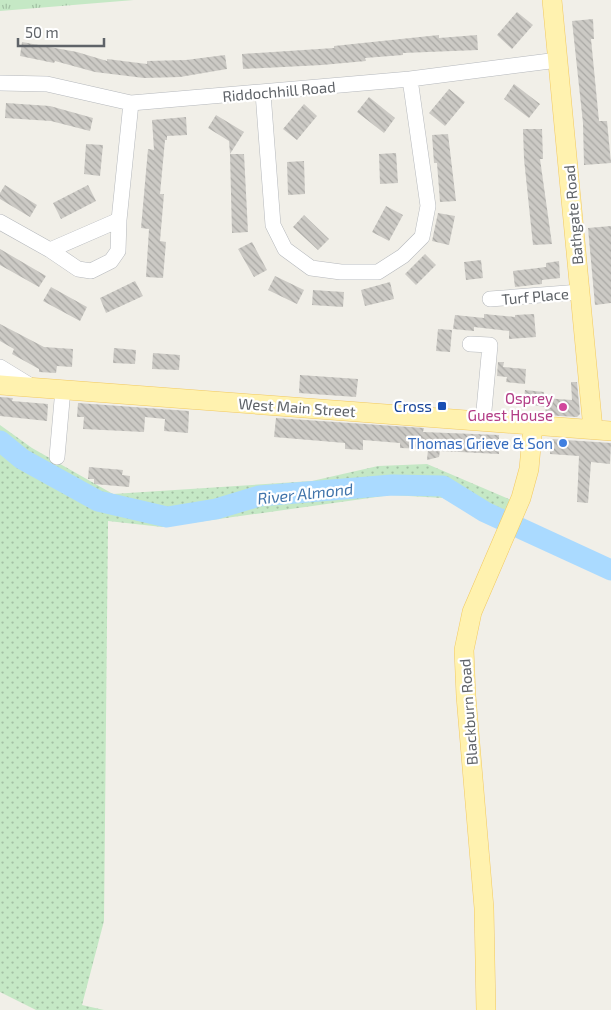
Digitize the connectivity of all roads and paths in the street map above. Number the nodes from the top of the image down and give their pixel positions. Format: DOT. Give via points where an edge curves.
graph roads {
  1 [pos="552,0"];
  2 [pos="558,60"];
  3 [pos="410,79"];
  4 [pos="0,83"];
  5 [pos="263,93"];
  6 [pos="131,103"];
  7 [pos="119,220"];
  8 [pos="0,222"];
  9 [pos="50,250"];
  10 [pos="580,292"];
  11 [pos="490,300"];
  12 [pos="470,344"];
  13 [pos="0,367"];
  14 [pos="0,384"];
  15 [pos="31,386"];
  16 [pos="63,389"];
  17 [pos="483,421"];
  18 [pos="533,425"];
  19 [pos="602,430"];
  20 [pos="57,457"];
  21 [pos="486,1010"];
  1 -- 2 [label="main road, Bathgate Road"];
  2 -- 3 [label="street, Riddochhill Road"];
  2 -- 10 [label="main road, Bathgate Road"];
  3 -- 5 [label="street, Riddochhill Road"];
  3 -- 5 [label="street" via="428,206 422,237 403,256 378,272 311,268 285,249 273,225"];
  4 -- 6 [label="street, Riddochhill Road" via="47,84"];
  5 -- 6 [label="street, Riddochhill Road"];
  6 -- 7 [label="street"];
  7 -- 9 [label="street"];
  7 -- 9 [label="street" via="118,251 112,261 91,271 78,269"];
  8 -- 9 [label="street"];
  10 -- 11 [label="street, Turf Place"];
  10 -- 19 [label="main road, Bathgate Road"];
  12 -- 17 [label="street" via="490,345"];
  13 -- 15 [label="street"];
  14 -- 15 [label="main road, West Main Street"];
  15 -- 16 [label="main road, West Main Street"];
  16 -- 17 [label="main road, West Main Street"];
  16 -- 20 [label="street"];
  17 -- 18 [label="main road, West Main Street"];
  18 -- 19 [label="main road, West Main Street"];
  18 -- 21 [label="main road, Blackburn Road" via="529,469 521,498 472,612 464,650 484,908"];
}
